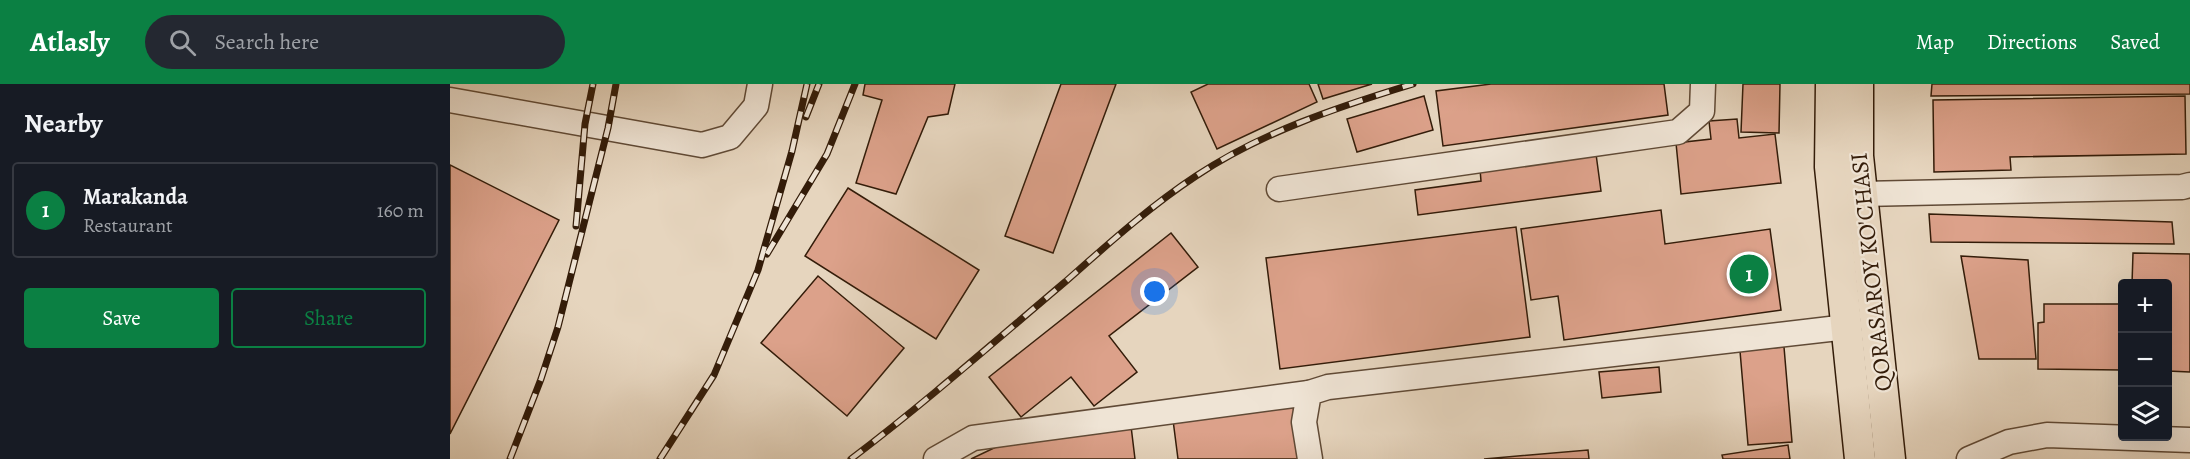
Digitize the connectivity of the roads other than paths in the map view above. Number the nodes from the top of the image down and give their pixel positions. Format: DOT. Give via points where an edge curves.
graph roads {
  1 [pos="760,84"];
  2 [pos="1703,84"];
  3 [pos="1831,84"];
  4 [pos="1858,84"];
  5 [pos="450,100"];
  6 [pos="2190,185"];
  7 [pos="1279,189"];
  8 [pos="1862,194"];
  9 [pos="1847,327"];
  10 [pos="1309,393"];
  11 [pos="2190,440"];
  12 [pos="936,459"];
  13 [pos="1310,459"];
  14 [pos="1860,459"];
  15 [pos="1890,459"];
  16 [pos="1969,459"];
  1 -- 5 [label="lane" via="756,106 730,137 702,145"];
  2 -- 7 [label="lane" via="1702,111 1678,132"];
  3 -- 9 [label="main road, QORASAROY KO'CHASI" via="1830,167"];
  4 -- 8 [label="main road, QORASAROY KO'CHASI"];
  6 -- 8 [label="lane"];
  8 -- 15 [label="main road, QORASAROY KO'CHASI"];
  9 -- 10 [label="lane" via="1328,387"];
  9 -- 14 [label="main road, QORASAROY KO'CHASI"];
  10 -- 12 [label="lane" via="973,438"];
  10 -- 13 [label="lane" via="1304,422"];
  11 -- 16 [label="lane" via="2047,435 2009,442"];
}
